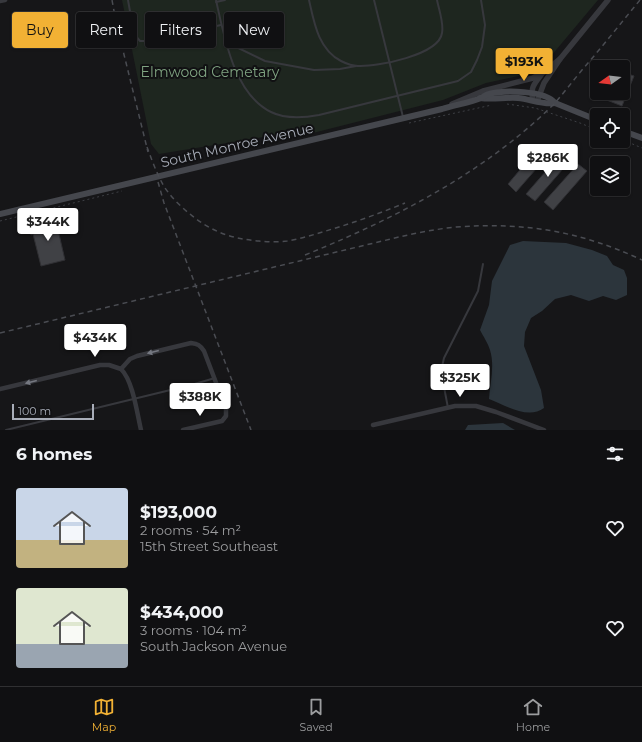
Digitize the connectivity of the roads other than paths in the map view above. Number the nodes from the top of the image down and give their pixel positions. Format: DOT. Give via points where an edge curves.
graph roads {
  1 [pos="5,0"];
  2 [pos="128,0"];
  3 [pos="226,0"];
  4 [pos="310,0"];
  5 [pos="374,0"];
  6 [pos="437,0"];
  7 [pos="481,0"];
  8 [pos="608,0"];
  9 [pos="0,1"];
  10 [pos="216,1"];
  11 [pos="221,25"];
  12 [pos="224,38"];
  13 [pos="227,48"];
  14 [pos="238,48"];
  15 [pos="560,59"];
  16 [pos="389,62"];
  17 [pos="357,66"];
  18 [pos="544,72"];
  19 [pos="531,93"];
  20 [pos="540,95"];
  21 [pos="398,96"];
  22 [pos="480,98"];
  23 [pos="535,101"];
  24 [pos="554,103"];
  25 [pos="442,108"];
  26 [pos="590,117"];
  27 [pos="403,118"];
  28 [pos="630,134"];
  29 [pos="642,138"];
  30 [pos="0,214"];
  31 [pos="483,264"];
  32 [pos="121,369"];
  33 [pos="215,378"];
  34 [pos="0,389"];
  35 [pos="133,399"];
  36 [pos="448,408"];
  37 [pos="373,425"];
  38 [pos="6,430"];
  39 [pos="141,430"];
  40 [pos="183,430"];
  41 [pos="544,430"];
  1 -- 9 [label="street"];
  2 -- 11 [label="lane" via="134,34 140,41"];
  3 -- 10 [label="lane"];
  4 -- 17 [label="lane" via="316,28 328,50 340,61"];
  5 -- 16 [label="lane"];
  6 -- 16 [label="lane" via="442,33 438,43 429,50"];
  7 -- 21 [label="lane" via="484,36 478,60 471,72 458,81"];
  8 -- 15 [label="street"];
  10 -- 11 [label="lane"];
  11 -- 12 [label="lane"];
  13 -- 21 [label="lane" via="250,96 271,113 303,118"];
  14 -- 17 [label="lane" via="265,61 314,70"];
  15 -- 18 [label="street"];
  15 -- 20 [label="street" via="544,83"];
  16 -- 17 [label="lane"];
  16 -- 21 [label="lane"];
  18 -- 19 [label="street" via="532,87"];
  18 -- 25 [label="street" via="534,78 483,91"];
  19 -- 20 [label="main road, South Monroe Avenue"];
  19 -- 22 [label="main road, South Monroe Avenue" via="508,91"];
  19 -- 23 [label="street"];
  20 -- 23 [label="street"];
  20 -- 24 [label="main road, South Monroe Avenue"];
  21 -- 27 [label="lane"];
  22 -- 23 [label="main road, South Monroe Avenue" via="518,98"];
  22 -- 25 [label="main road, South Monroe Avenue"];
  23 -- 24 [label="main road, South Monroe Avenue"];
  24 -- 26 [label="main road, South Monroe Avenue"];
  25 -- 27 [label="main road, South Monroe Avenue"];
  27 -- 30 [label="main road, South Monroe Avenue"];
  28 -- 29 [label="main road"];
  31 -- 36 [label="lane" via="478,291 444,358 441,371"];
  33 -- 32 [label="street, one-way" via="200,346 191,343 137,356 130,359"];
  32 -- 34 [label="street, one-way" via="100,365"];
  32 -- 35 [label="street" via="126,374"];
  33 -- 35 [label="lane"];
  33 -- 40 [label="street" via="226,416 222,421"];
  35 -- 38 [label="lane"];
  35 -- 39 [label="street"];
  36 -- 37 [label="street"];
  36 -- 41 [label="street" via="476,406"];
}
